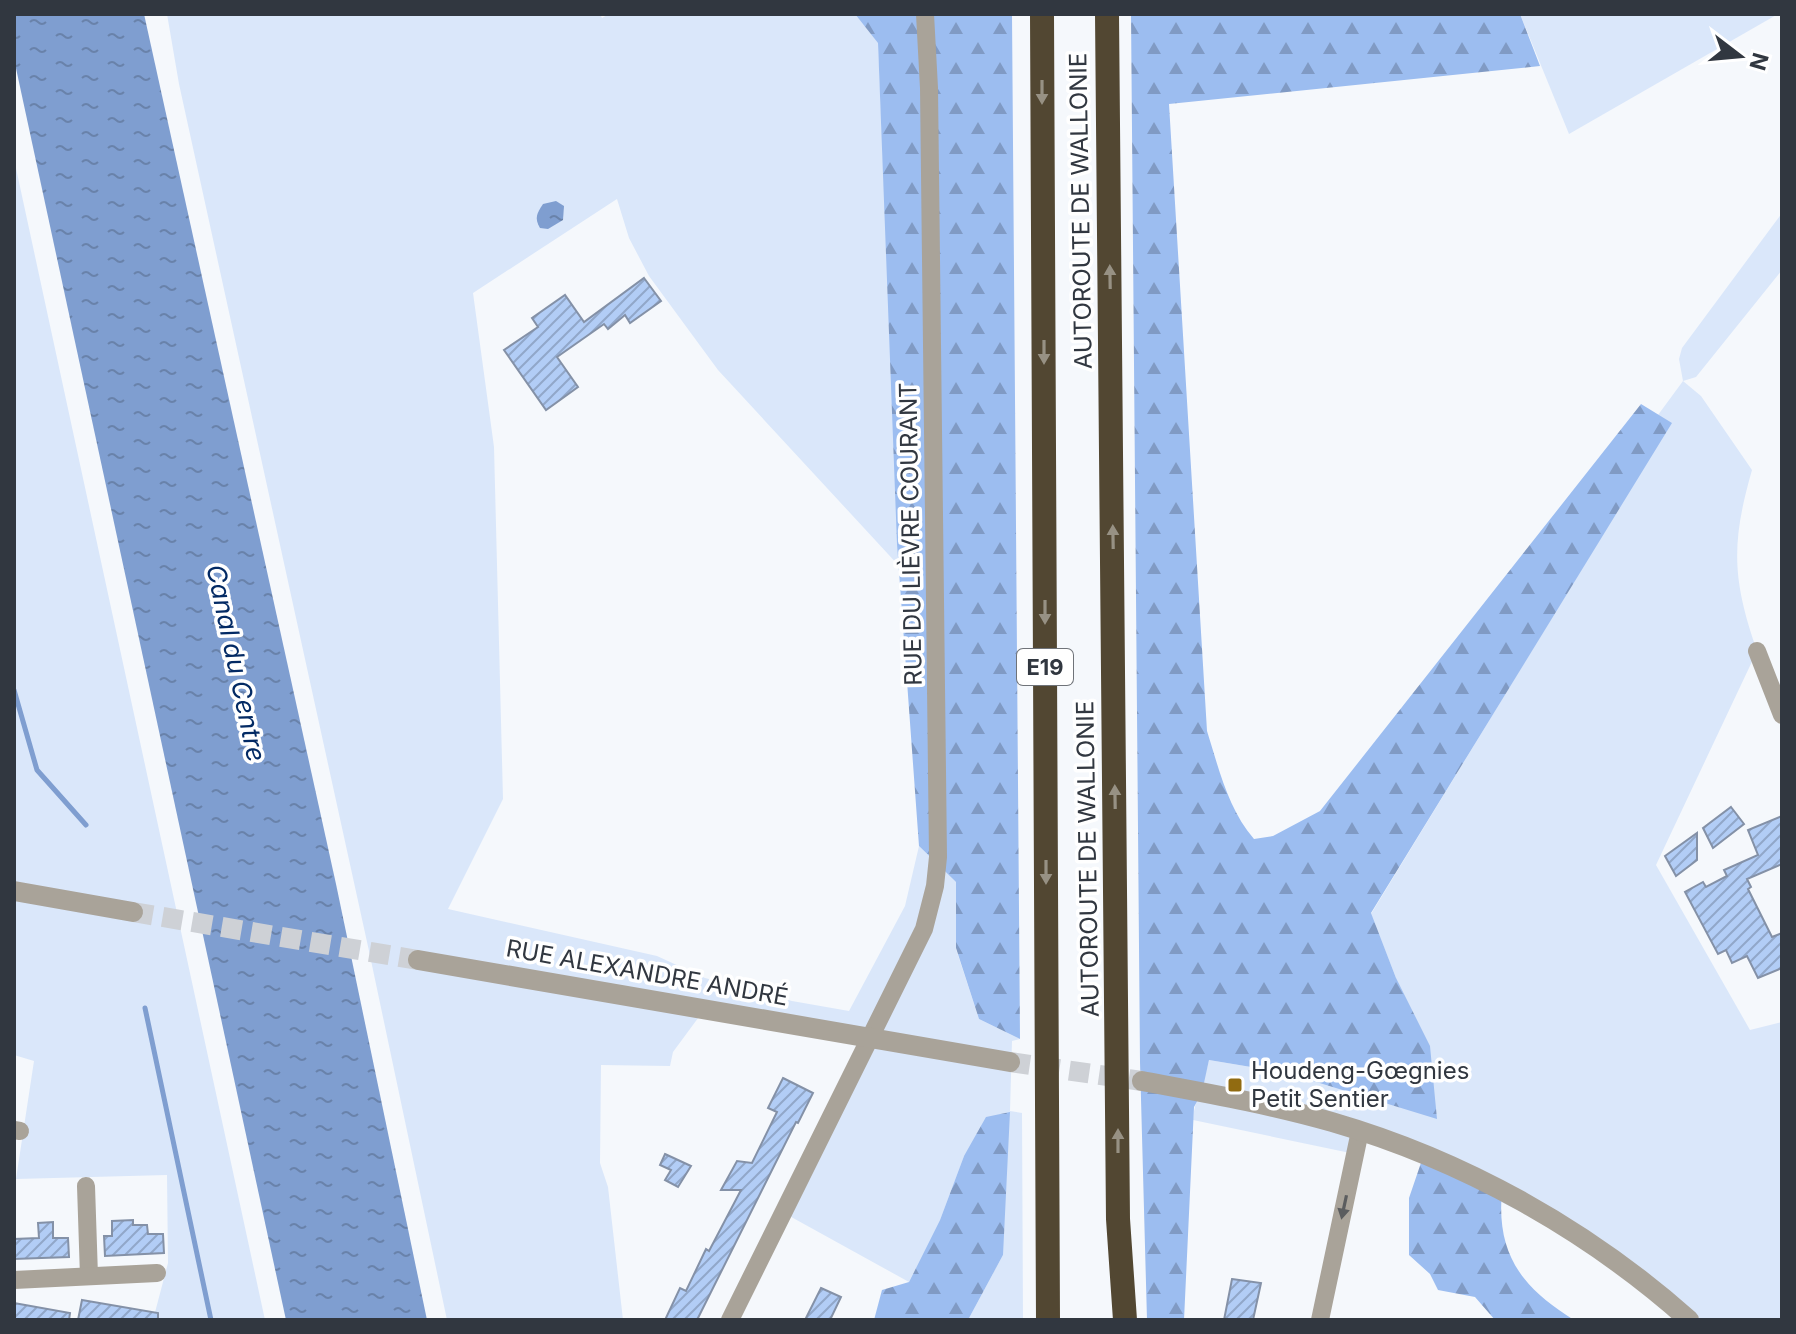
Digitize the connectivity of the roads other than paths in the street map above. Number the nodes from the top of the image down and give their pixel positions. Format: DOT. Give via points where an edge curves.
graph roads {
  1 [pos="925,14"];
  2 [pos="1042,14"];
  3 [pos="1107,14"];
  4 [pos="1757,651"];
  5 [pos="1782,715"];
  6 [pos="14,891"];
  7 [pos="133,912"];
  8 [pos="418,960"];
  9 [pos="868,1038"];
  10 [pos="1010,1062"];
  11 [pos="1142,1081"];
  12 [pos="1360,1131"];
  13 [pos="86,1186"];
  14 [pos="1118,1219"];
  15 [pos="157,1273"];
  16 [pos="89,1276"];
  17 [pos="14,1280"];
  18 [pos="730,1320"];
  19 [pos="1048,1320"];
  20 [pos="1114,1320"];
  21 [pos="1125,1320"];
  22 [pos="1320,1320"];
  23 [pos="1689,1320"];
  1 -- 9 [label="street, RUE DU LIÈVRE COURANT" via="938,857 924,929"];
  2 -- 19 [label="highway, AUTOROUTE DE WALLONIE / E19, one-way"];
  14 -- 3 [label="highway, AUTOROUTE DE WALLONIE, one-way"];
  4 -- 5 [label="street"];
  6 -- 7 [label="street"];
  8 -- 9 [label="street, RUE ALEXANDRE ANDRÉ"];
  9 -- 10 [label="street, RUE ALEXANDRE ANDRÉ"];
  9 -- 18 [label="street, RUE DU LIÈVRE COURANT"];
  11 -- 12 [label="street"];
  12 -- 22 [label="street, one-way"];
  12 -- 23 [label="street" via="1460,1170 1536,1210 1635,1275"];
  13 -- 16 [label="street"];
  14 -- 20 [label="highway"];
  14 -- 21 [label="highway, AUTOROUTE DE WALLONIE"];
  15 -- 16 [label="street"];
  16 -- 17 [label="street"];
}
